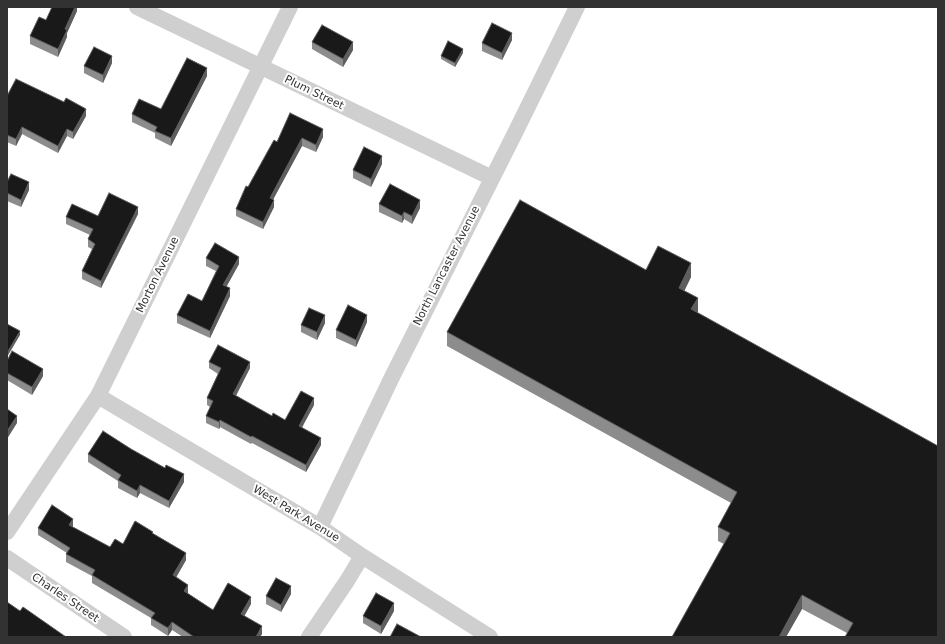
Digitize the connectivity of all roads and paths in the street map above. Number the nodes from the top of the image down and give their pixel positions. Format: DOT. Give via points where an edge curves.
graph roads {
  1 [pos="137,7"];
  2 [pos="290,7"];
  3 [pos="577,7"];
  4 [pos="260,66"];
  5 [pos="492,178"];
  6 [pos="98,396"];
  7 [pos="320,527"];
  8 [pos="7,532"];
  9 [pos="362,556"];
  10 [pos="7,558"];
  11 [pos="124,637"];
  12 [pos="309,637"];
  13 [pos="490,637"];
  1 -- 4 [label="street, Plum Street"];
  2 -- 4 [label="street, Morton Avenue"];
  3 -- 5 [label="street, North Lancaster Avenue"];
  4 -- 5 [label="street, Plum Street"];
  4 -- 6 [label="street, Morton Avenue"];
  5 -- 7 [label="street, North Lancaster Avenue"];
  6 -- 7 [label="street, West Park Avenue"];
  6 -- 8 [label="street, Morton Avenue"];
  7 -- 9 [label="street, West Park Avenue"];
  9 -- 12 [label="street"];
  9 -- 13 [label="street, West Park Avenue"];
  10 -- 11 [label="street, Charles Street"];
}
